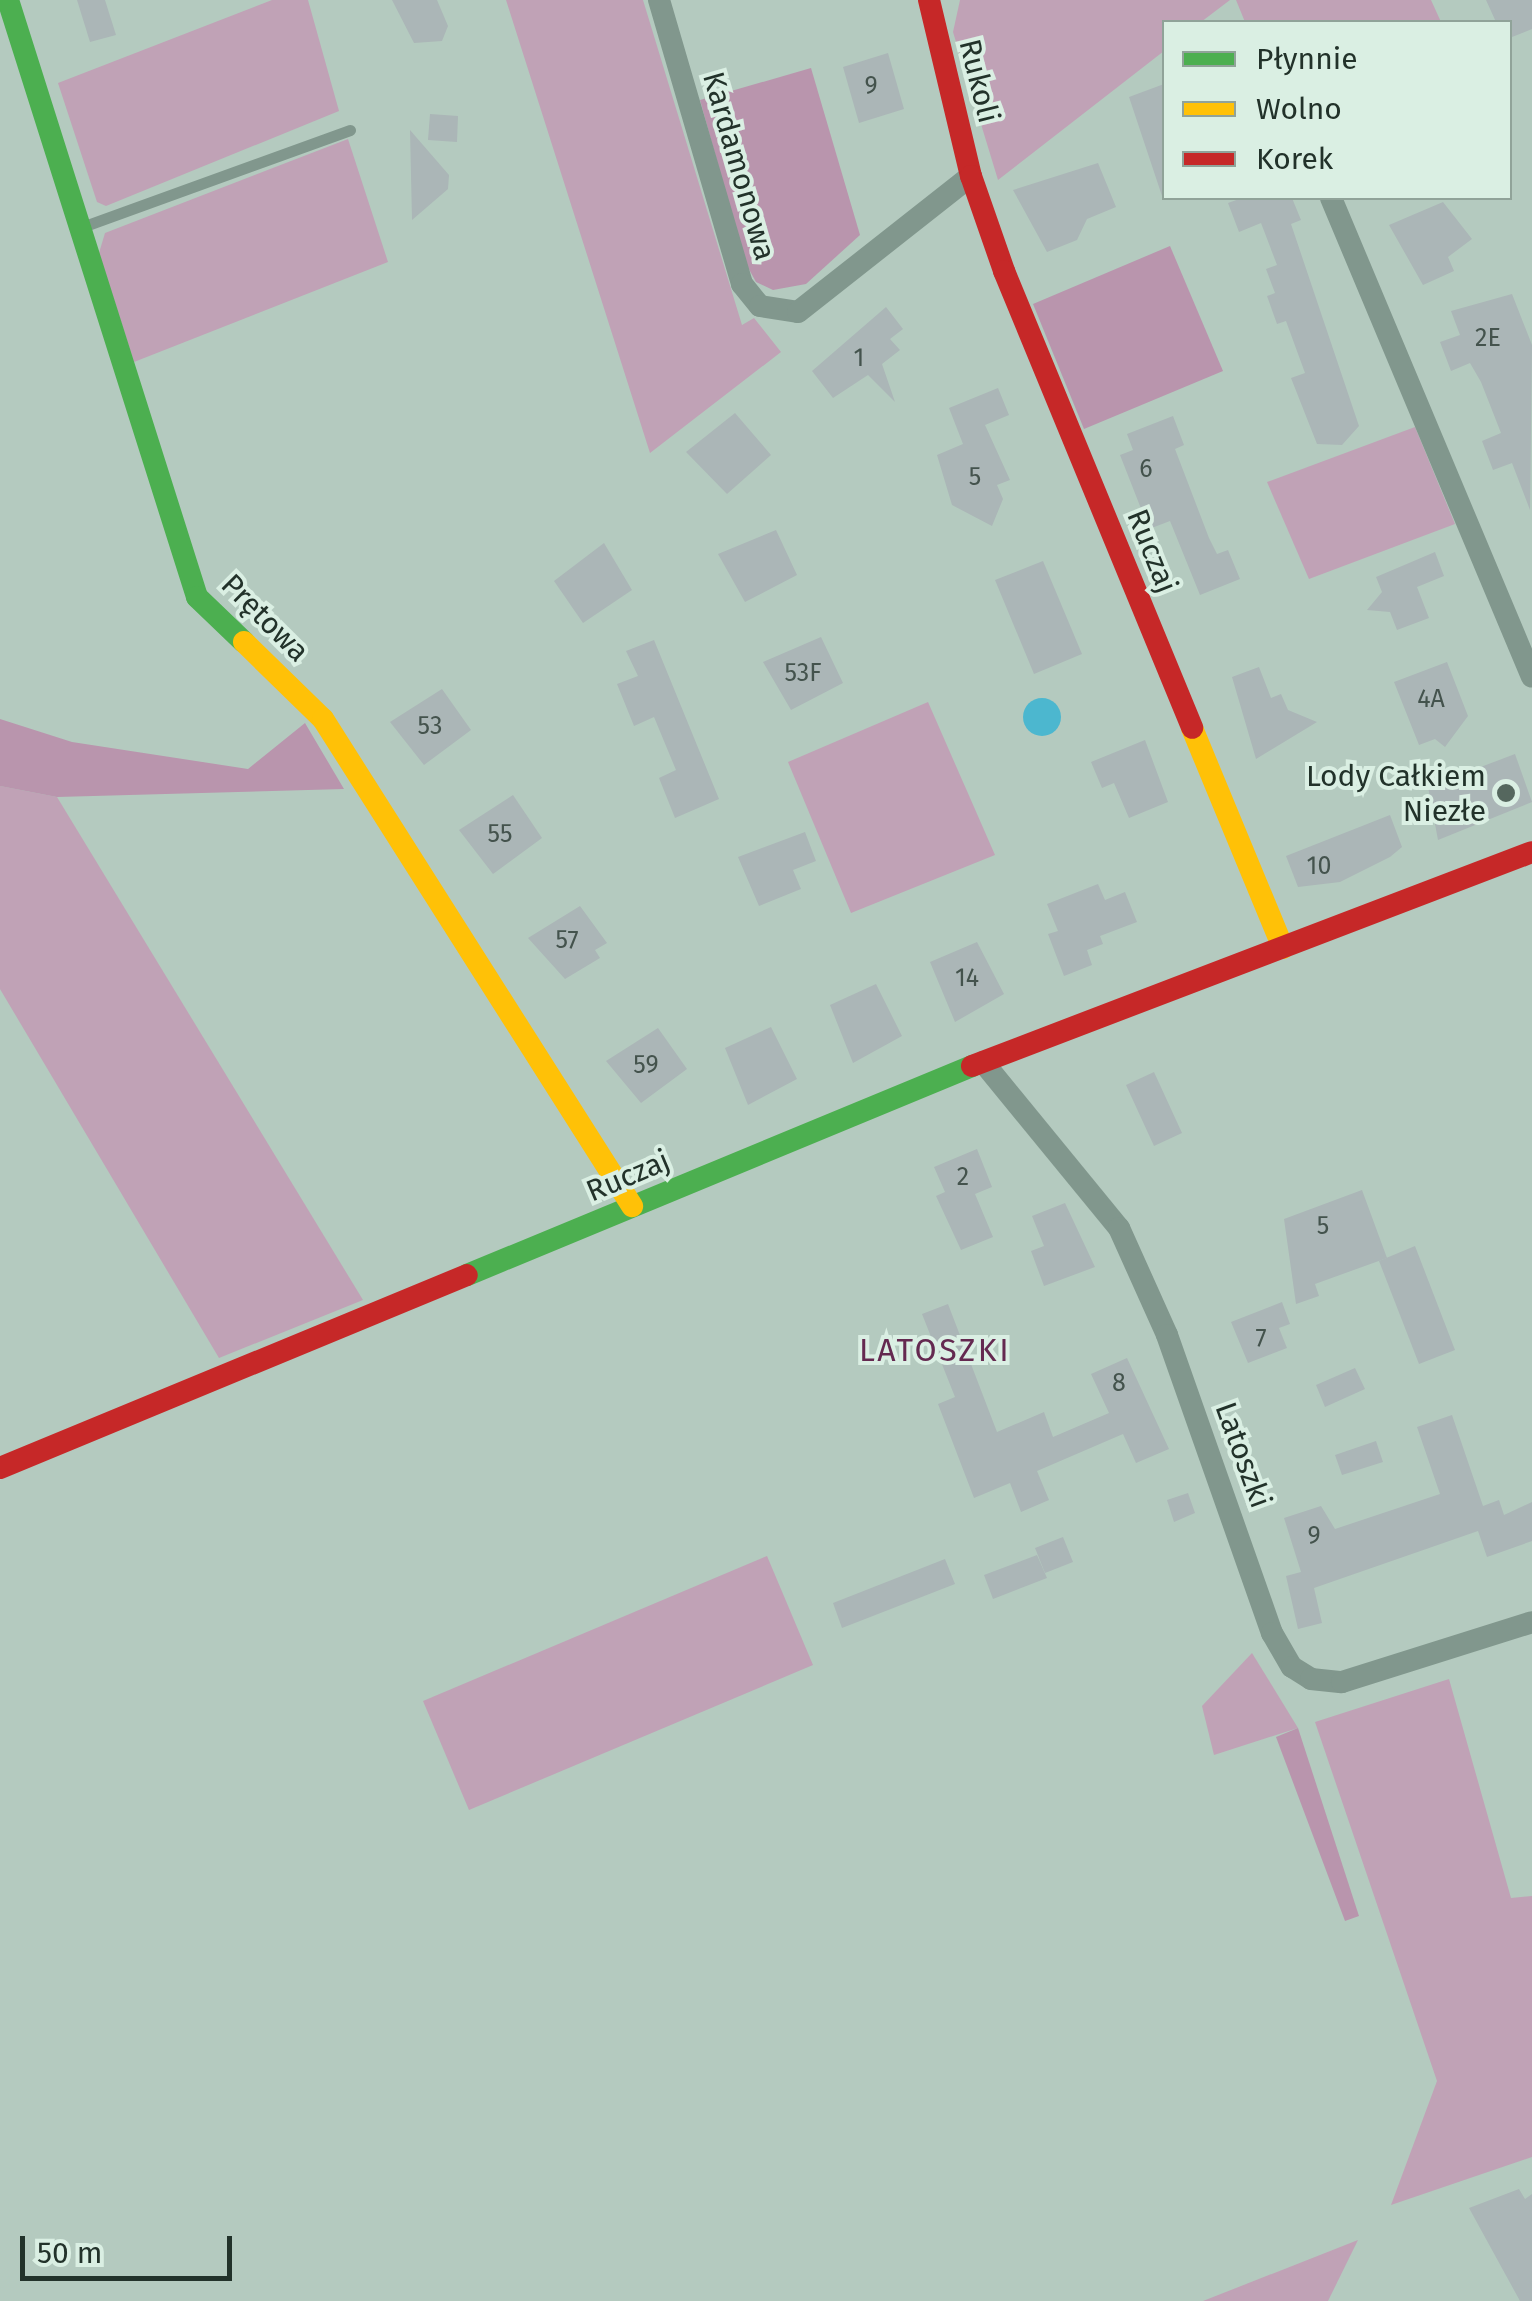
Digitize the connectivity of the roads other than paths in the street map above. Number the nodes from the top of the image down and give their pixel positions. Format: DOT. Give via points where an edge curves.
graph roads {
  1 [pos="8,0"];
  2 [pos="659,0"];
  3 [pos="929,0"];
  4 [pos="350,130"];
  5 [pos="971,176"];
  6 [pos="1332,200"];
  7 [pos="78,229"];
  8 [pos="1532,677"];
  9 [pos="1532,852"];
  10 [pos="1284,948"];
  11 [pos="984,1062"];
  12 [pos="632,1206"];
  13 [pos="0,1468"];
  14 [pos="1532,1622"];
  1 -- 7 [label="street, Prętowa"];
  2 -- 5 [label="street, Kardamonowa" via="742,284 760,306 798,312"];
  3 -- 5 [label="street, Rukoli"];
  4 -- 7 [label="lane"];
  5 -- 10 [label="street, Ruczaj"];
  6 -- 8 [label="street"];
  7 -- 12 [label="street, Prętowa" via="197,596 323,719"];
  9 -- 10 [label="street, Ruczaj"];
  10 -- 11 [label="street, Ruczaj"];
  11 -- 12 [label="street, Ruczaj"];
  11 -- 14 [label="street, Latoszki" via="1119,1228 1167,1335 1272,1633 1292,1667 1311,1680 1342,1682"];
  12 -- 13 [label="street, Ruczaj"];
}
